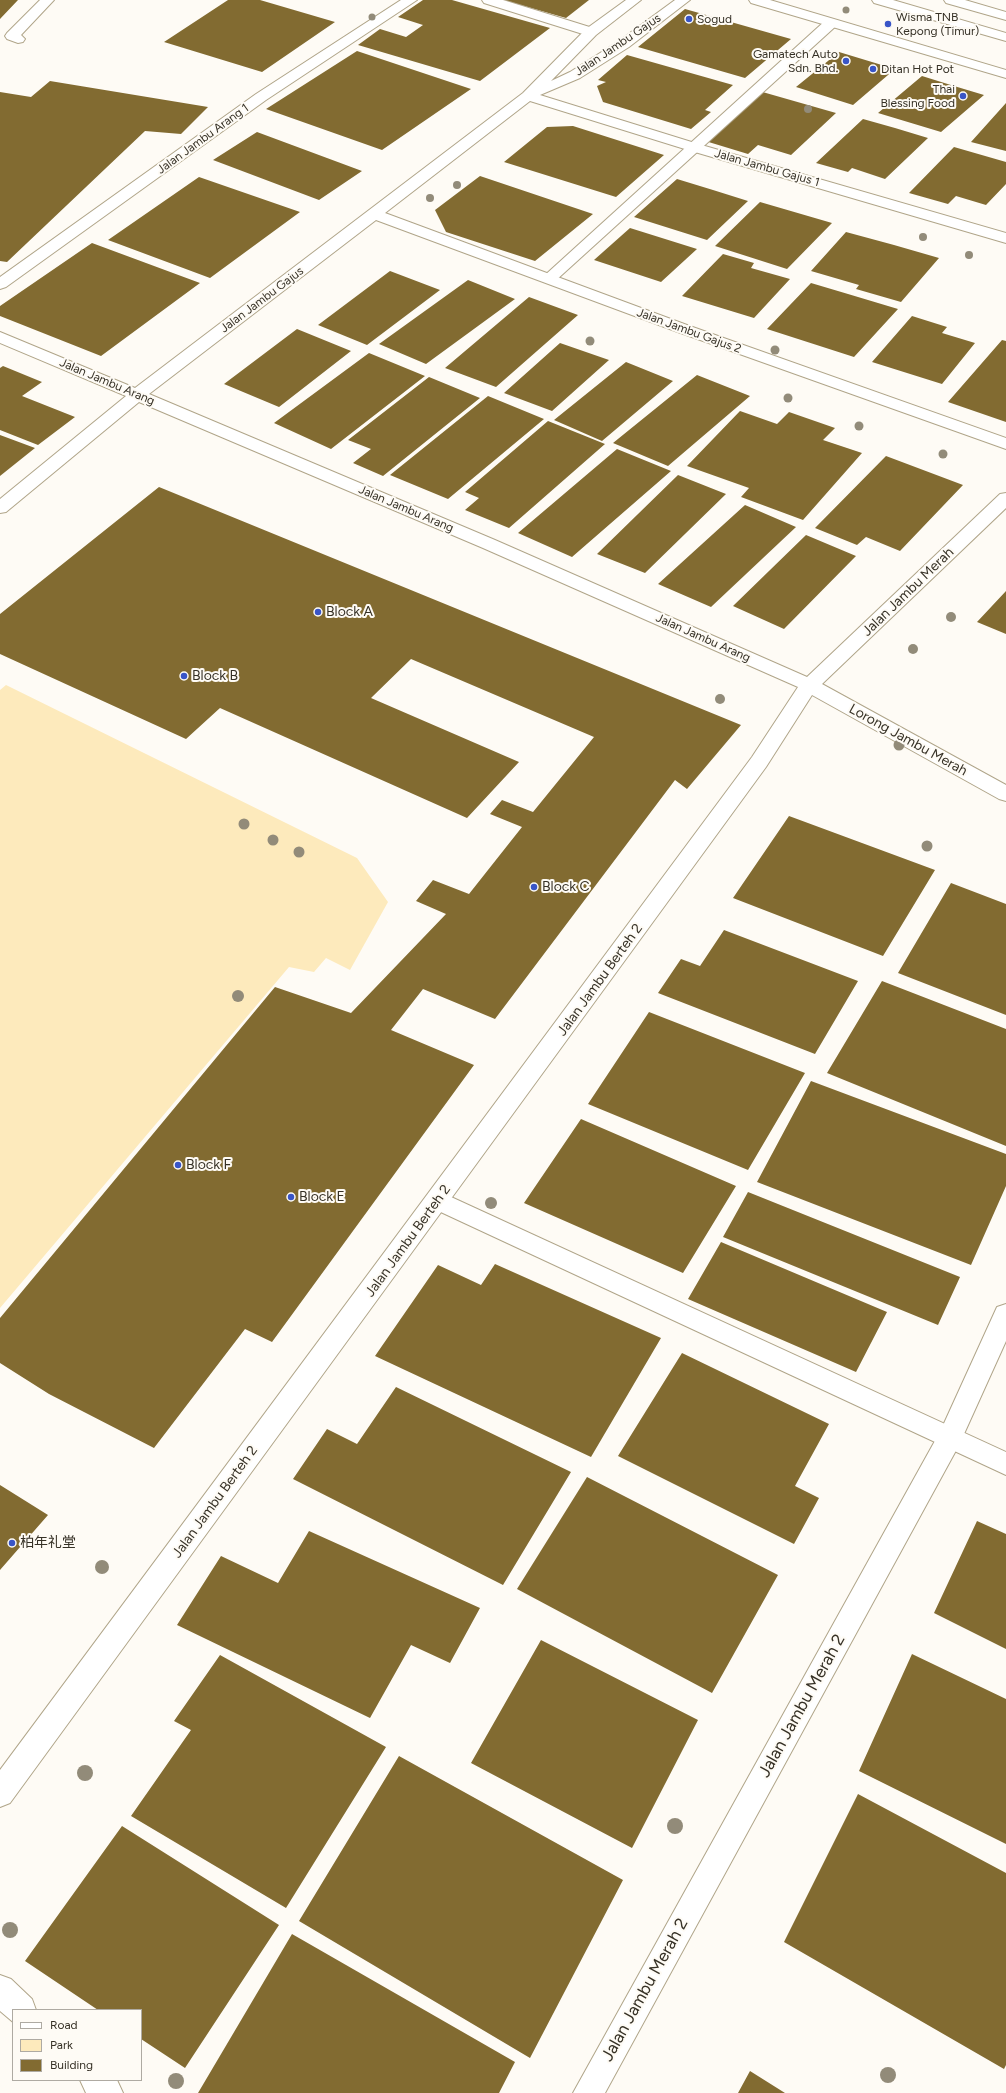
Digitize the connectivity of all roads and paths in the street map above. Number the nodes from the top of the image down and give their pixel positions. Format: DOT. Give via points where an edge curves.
graph roads {
  1 [pos="47,0"];
  2 [pos="410,0"];
  3 [pos="489,0"];
  4 [pos="634,0"];
  5 [pos="684,0"];
  6 [pos="756,0"];
  7 [pos="879,0"];
  8 [pos="951,0"];
  9 [pos="1006,16"];
  10 [pos="831,24"];
  11 [pos="591,32"];
  12 [pos="1006,37"];
  13 [pos="18,39"];
  14 [pos="1006,74"];
  15 [pos="528,96"];
  16 [pos="693,147"];
  17 [pos="374,214"];
  18 [pos="1006,238"];
  19 [pos="549,279"];
  20 [pos="0,284"];
  21 [pos="0,337"];
  22 [pos="136,395"];
  23 [pos="1006,444"];
  24 [pos="1006,498"];
  25 [pos="0,508"];
  26 [pos="809,686"];
  27 [pos="1006,794"];
  28 [pos="438,1200"];
  29 [pos="1006,1314"];
  30 [pos="950,1437"];
  31 [pos="1006,1464"];
  32 [pos="0,1793"];
  33 [pos="0,1990"];
  34 [pos="20,2009"];
  35 [pos="96,2081"];
  36 [pos="108,2093"];
  37 [pos="588,2093"];
  1 -- 13 [label="street" via="12,36"];
  2 -- 20 [label="street, Jalan Jambu Arang 1" via="261,97"];
  3 -- 11 [label="street"];
  4 -- 11 [label="street, Jalan Jambu Gajus"];
  5 -- 15 [label="street, Jalan Jambu Gajus" via="624,44 581,71"];
  6 -- 10 [label="street"];
  7 -- 12 [label="street"];
  8 -- 9 [label="street"];
  10 -- 14 [label="street"];
  10 -- 16 [label="street"];
  11 -- 15 [label="street, Jalan Jambu Gajus"];
  15 -- 16 [label="street, Jalan Jambu Gajus 1"];
  15 -- 17 [label="street, Jalan Jambu Gajus"];
  16 -- 18 [label="street, Jalan Jambu Gajus 1"];
  16 -- 19 [label="street"];
  17 -- 19 [label="street, Jalan Jambu Gajus 2"];
  17 -- 22 [label="street, Jalan Jambu Gajus"];
  19 -- 23 [label="street, Jalan Jambu Gajus 2"];
  21 -- 22 [label="street, Jalan Jambu Arang"];
  22 -- 25 [label="street, Jalan Jambu Gajus"];
  22 -- 26 [label="street, Jalan Jambu Arang" via="489,544"];
  24 -- 26 [label="street, Jalan Jambu Merah"];
  26 -- 27 [label="street, Lorong Jambu Merah"];
  26 -- 28 [label="street, Jalan Jambu Berteh 2" via="759,762"];
  28 -- 30 [label="street"];
  28 -- 32 [label="street, Jalan Jambu Berteh 2"];
  29 -- 30 [label="street, Jalan Jambu Merah 2"];
  30 -- 31 [label="street"];
  30 -- 37 [label="street, Jalan Jambu Merah 2"];
  33 -- 34 [label="street"];
  35 -- 36 [label="street"];
}
